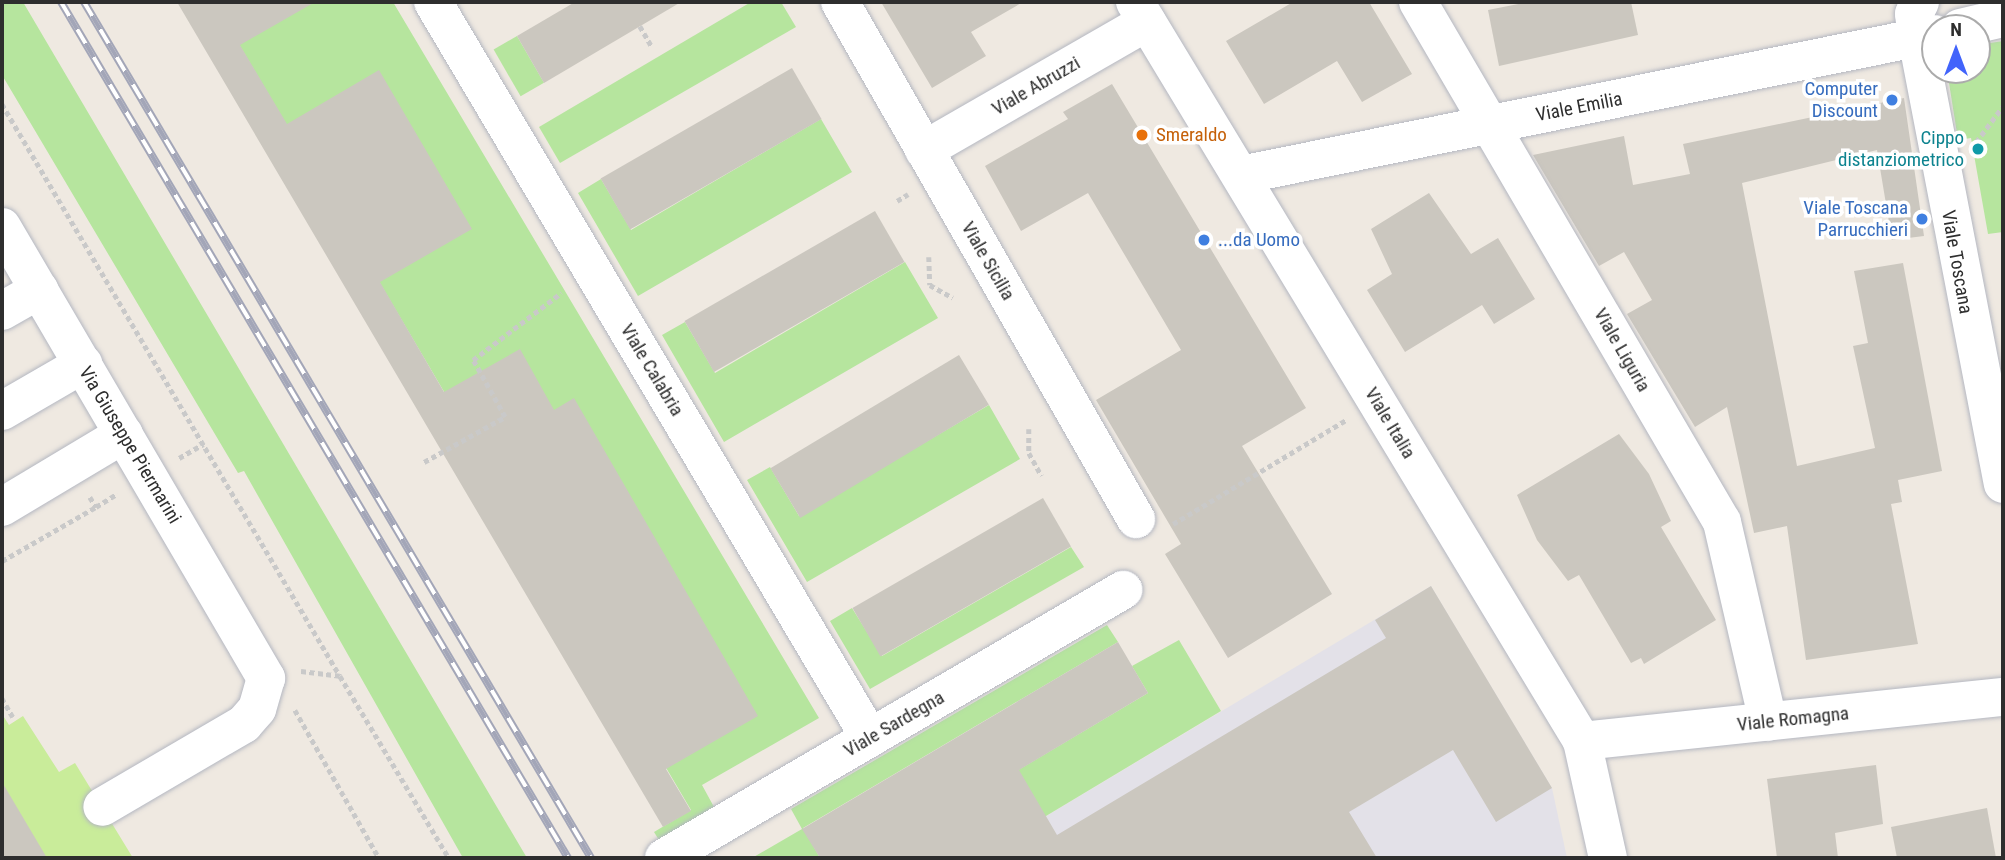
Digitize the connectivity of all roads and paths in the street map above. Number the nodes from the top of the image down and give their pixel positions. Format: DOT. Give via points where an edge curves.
graph roads {
  1 [pos="433,2"];
  2 [pos="840,2"];
  3 [pos="1418,2"];
  4 [pos="1141,12"];
  5 [pos="640,26"];
  6 [pos="1921,26"];
  7 [pos="652,47"];
  8 [pos="1934,84"];
  9 [pos="2,104"];
  10 [pos="1490,125"];
  11 [pos="924,150"];
  12 [pos="1241,176"];
  13 [pos="2,227"];
  14 [pos="929,257"];
  15 [pos="592,269"];
  16 [pos="39,290"];
  17 [pos="953,298"];
  18 [pos="2,311"];
  19 [pos="82,364"];
  20 [pos="1377,401"];
  21 [pos="2,411"];
  22 [pos="1029,429"];
  23 [pos="124,434"];
  24 [pos="424,462"];
  25 [pos="1042,476"];
  26 [pos="2003,484"];
  27 [pos="2,507"];
  28 [pos="96,507"];
  29 [pos="1136,519"];
  30 [pos="2,561"];
  31 [pos="1123,590"];
  32 [pos="259,663"];
  33 [pos="340,676"];
  34 [pos="2003,697"];
  35 [pos="2,698"];
  36 [pos="13,717"];
  37 [pos="1768,722"];
  38 [pos="870,738"];
  39 [pos="1582,741"];
  40 [pos="102,807"];
  41 [pos="379,858"];
  42 [pos="449,858"];
  43 [pos="664,858"];
  44 [pos="1608,858"];
  1 -- 15 [label="street, Viale Calabria"];
  2 -- 11 [label="street, Viale Sicilia"];
  3 -- 10 [label="street, Viale Liguria"];
  4 -- 11 [label="street, Viale Abruzzi"];
  4 -- 12 [label="street, Viale Italia"];
  5 -- 7 [label="path"];
  6 -- 10 [label="street, Viale Emilia"];
  8 -- 26 [label="street, Viale Toscana"];
  9 -- 33 [label="path"];
  10 -- 12 [label="street, Viale Emilia"];
  10 -- 37 [label="street, Viale Liguria" via="1722,522"];
  11 -- 29 [label="street, Viale Sicilia"];
  12 -- 20 [label="street, Viale Italia"];
  13 -- 16 [label="street, Via Giuseppe Piermarini"];
  14 -- 17 [label="path" via="930,285"];
  15 -- 24 [label="path" via="473,360 505,417"];
  15 -- 38 [label="street, Viale Calabria"];
  16 -- 18 [label="street"];
  16 -- 19 [label="street, Via Giuseppe Piermarini"];
  19 -- 21 [label="street"];
  19 -- 23 [label="street, Via Giuseppe Piermarini"];
  20 -- 29 [label="path" via="1164,530 1151,509"];
  20 -- 39 [label="street, Viale Italia"];
  22 -- 25 [label="path" via="1029,453"];
  23 -- 27 [label="street"];
  23 -- 32 [label="street, Via Giuseppe Piermarini"];
  28 -- 30 [label="path"];
  31 -- 38 [label="street, Viale Sardegna"];
  32 -- 33 [label="path"];
  32 -- 40 [label="street" via="266,690 244,724"];
  32 -- 41 [label="path" via="301,719"];
  33 -- 42 [label="path"];
  34 -- 37 [label="street, Viale Romagna"];
  35 -- 36 [label="path"];
  37 -- 39 [label="street, Viale Romagna"];
  38 -- 43 [label="street, Viale Sardegna"];
  39 -- 44 [label="street, Viale Italia"];
}
